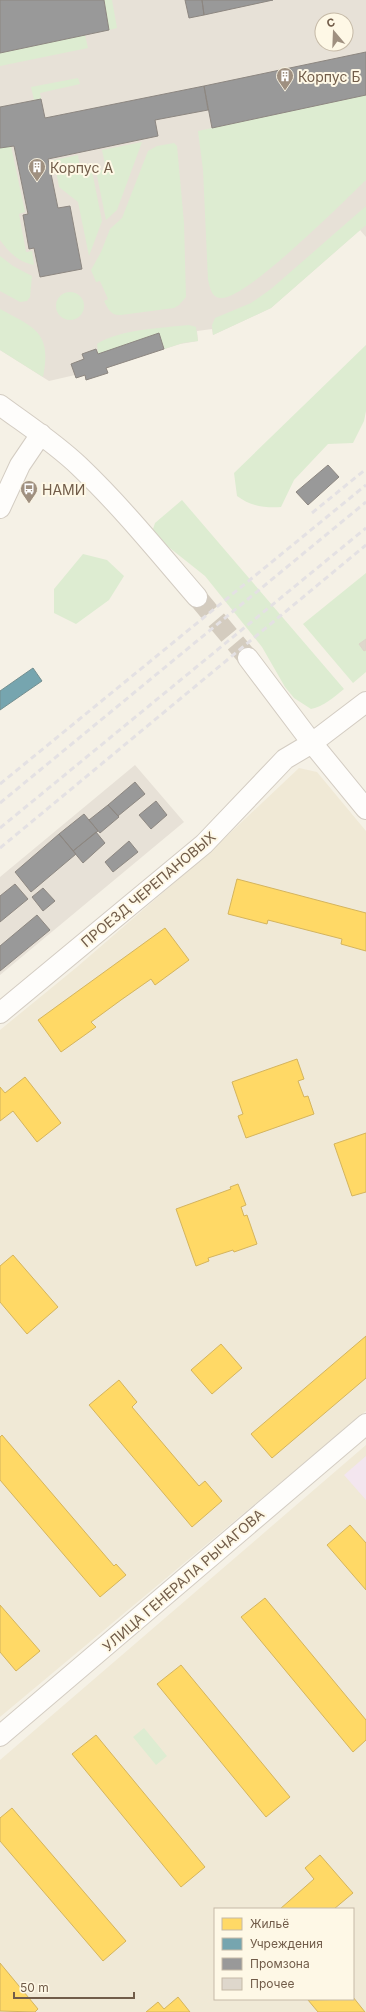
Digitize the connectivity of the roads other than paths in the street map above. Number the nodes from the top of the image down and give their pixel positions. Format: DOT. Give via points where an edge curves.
graph roads {
  1 [pos="0,405"];
  2 [pos="41,434"];
  3 [pos="0,508"];
  4 [pos="197,597"];
  5 [pos="248,658"];
  6 [pos="366,702"];
  7 [pos="312,743"];
  8 [pos="366,809"];
  9 [pos="0,1013"];
  10 [pos="366,1424"];
  11 [pos="0,1736"];
  1 -- 2 [label="street"];
  2 -- 3 [label="street" via="20,466"];
  2 -- 4 [label="street" via="109,496"];
  5 -- 7 [label="street"];
  6 -- 7 [label="street, ПРОЕЗД ЧЕРЕПАНОВЫХ"];
  7 -- 8 [label="street"];
  7 -- 9 [label="street, ПРОЕЗД ЧЕРЕПАНОВЫХ" via="285,759 270,772 204,844"];
  10 -- 11 [label="street, УЛИЦА ГЕНЕРАЛА РЫЧАГОВА"];
}
